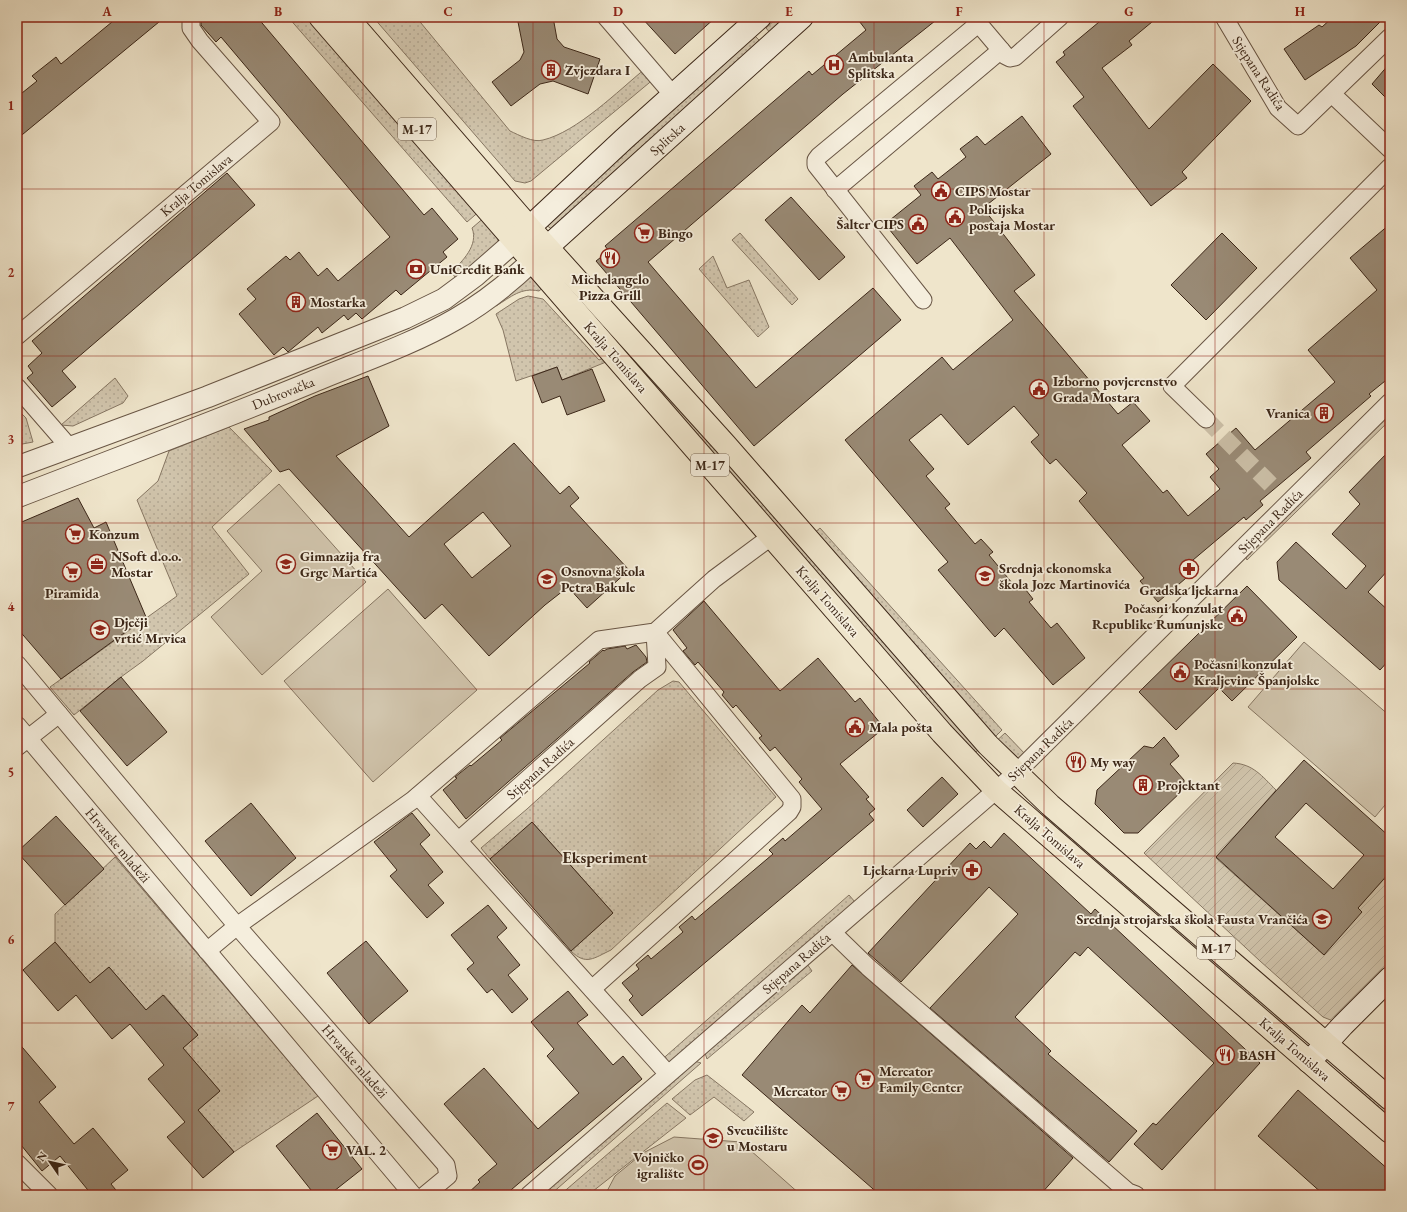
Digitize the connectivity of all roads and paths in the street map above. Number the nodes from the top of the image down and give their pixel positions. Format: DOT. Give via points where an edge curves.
graph roads {
  1 [pos="191,17"];
  2 [pos="320,17"];
  3 [pos="347,17"];
  4 [pos="606,17"];
  5 [pos="802,17"];
  6 [pos="1060,17"];
  7 [pos="1224,17"];
  8 [pos="757,20"];
  9 [pos="975,20"];
  10 [pos="1390,37"];
  11 [pos="772,44"];
  12 [pos="1001,50"];
  13 [pos="1332,94"];
  14 [pos="673,95"];
  15 [pos="1390,149"];
  16 [pos="1390,167"];
  17 [pos="835,190"];
  18 [pos="522,234"];
  19 [pos="540,254"];
  20 [pos="923,300"];
  21 [pos="17,336"];
  22 [pos="17,387"];
  23 [pos="1390,402"];
  24 [pos="1206,419"];
  25 [pos="70,448"];
  26 [pos="17,467"];
  27 [pos="17,497"];
  28 [pos="772,536"];
  29 [pos="654,632"];
  30 [pos="17,664"];
  31 [pos="59,714"];
  32 [pos="17,725"];
  33 [pos="22,742"];
  34 [pos="1016,773"];
  35 [pos="996,790"];
  36 [pos="418,796"];
  37 [pos="459,840"];
  38 [pos="237,926"];
  39 [pos="832,932"];
  40 [pos="207,952"];
  41 [pos="1390,978"];
  42 [pos="592,989"];
  43 [pos="1326,1043"];
  44 [pos="1309,1062"];
  45 [pos="668,1074"];
  46 [pos="1390,1099"];
  47 [pos="1390,1132"];
  48 [pos="17,1163"];
  49 [pos="1122,1191"];
  50 [pos="49,1195"];
  51 [pos="413,1195"];
  52 [pos="425,1195"];
  53 [pos="530,1195"];
  1 -- 21 [label="street, Kralja Tomislava" via="191,28 200,41 271,122"];
  2 -- 18 [label="main road, Kralja Tomislava / M-17"];
  3 -- 18 [label="main road, Kralja Tomislava / M-17"];
  4 -- 14 [label="street"];
  5 -- 11 [label="main road, Splitska"];
  6 -- 12 [label="street" via="1015,57 1010,58"];
  7 -- 13 [label="street, Stjepana Radića" via="1278,108 1298,126"];
  8 -- 11 [label="main road"];
  8 -- 14 [label="main road, Splitska"];
  9 -- 12 [label="street"];
  9 -- 17 [label="street" via="819,156 816,165"];
  10 -- 13 [label="street, Stjepana Radića"];
  11 -- 19 [label="main road, Splitska"];
  12 -- 17 [label="street"];
  13 -- 15 [label="street"];
  14 -- 18 [label="main road, Splitska"];
  16 -- 24 [label="street" via="1172,386"];
  17 -- 20 [label="street"];
  18 -- 19 [label="main road, Kralja Tomislava / M-17"];
  18 -- 25 [label="street, Dubrovačka" via="454,292 405,318 207,398"];
  19 -- 27 [label="street, Dubrovačka" via="511,281 474,308 415,339 280,395"];
  19 -- 28 [label="main road, Kralja Tomislava / M-17"];
  19 -- 34 [label="main road, Kralja Tomislava / M-17" via="725,444 988,745"];
  22 -- 25 [label="street"];
  23 -- 34 [label="street, Stjepana Radića"];
  25 -- 26 [label="street, Dubrovačka"];
  28 -- 29 [label="street" via="714,579"];
  28 -- 35 [label="main road, Kralja Tomislava / M-17" via="942,733"];
  29 -- 36 [label="street" via="599,640"];
  29 -- 37 [label="street, Stjepana Radića" via="657,667 640,679"];
  29 -- 42 [label="street" via="792,799 792,807 790,812"];
  30 -- 31 [label="street, Hrvatske mladeži"];
  31 -- 33 [label="street"];
  31 -- 38 [label="street, Hrvatske mladeži"];
  32 -- 33 [label="street, Hrvatske mladeži"];
  33 -- 40 [label="street, Hrvatske mladeži"];
  34 -- 35 [label="street, Stjepana Radića"];
  34 -- 43 [label="main road, Kralja Tomislava / M-17"];
  35 -- 39 [label="street, Stjepana Radića"];
  35 -- 44 [label="main road, Kralja Tomislava / M-17"];
  36 -- 37 [label="street"];
  36 -- 38 [label="street"];
  37 -- 42 [label="street"];
  38 -- 40 [label="street"];
  38 -- 52 [label="street, Hrvatske mladeži" via="446,1165 448,1176"];
  39 -- 45 [label="street, Stjepana Radića"];
  39 -- 49 [label="street"];
  40 -- 51 [label="street, Hrvatske mladeži"];
  41 -- 43 [label="main road"];
  42 -- 45 [label="street"];
  43 -- 44 [label="main road"];
  43 -- 46 [label="main road, Kralja Tomislava / M-17"];
  44 -- 47 [label="main road, Kralja Tomislava / M-17"];
  45 -- 53 [label="street, Stjepana Radića"];
  48 -- 50 [label="street"];
}
